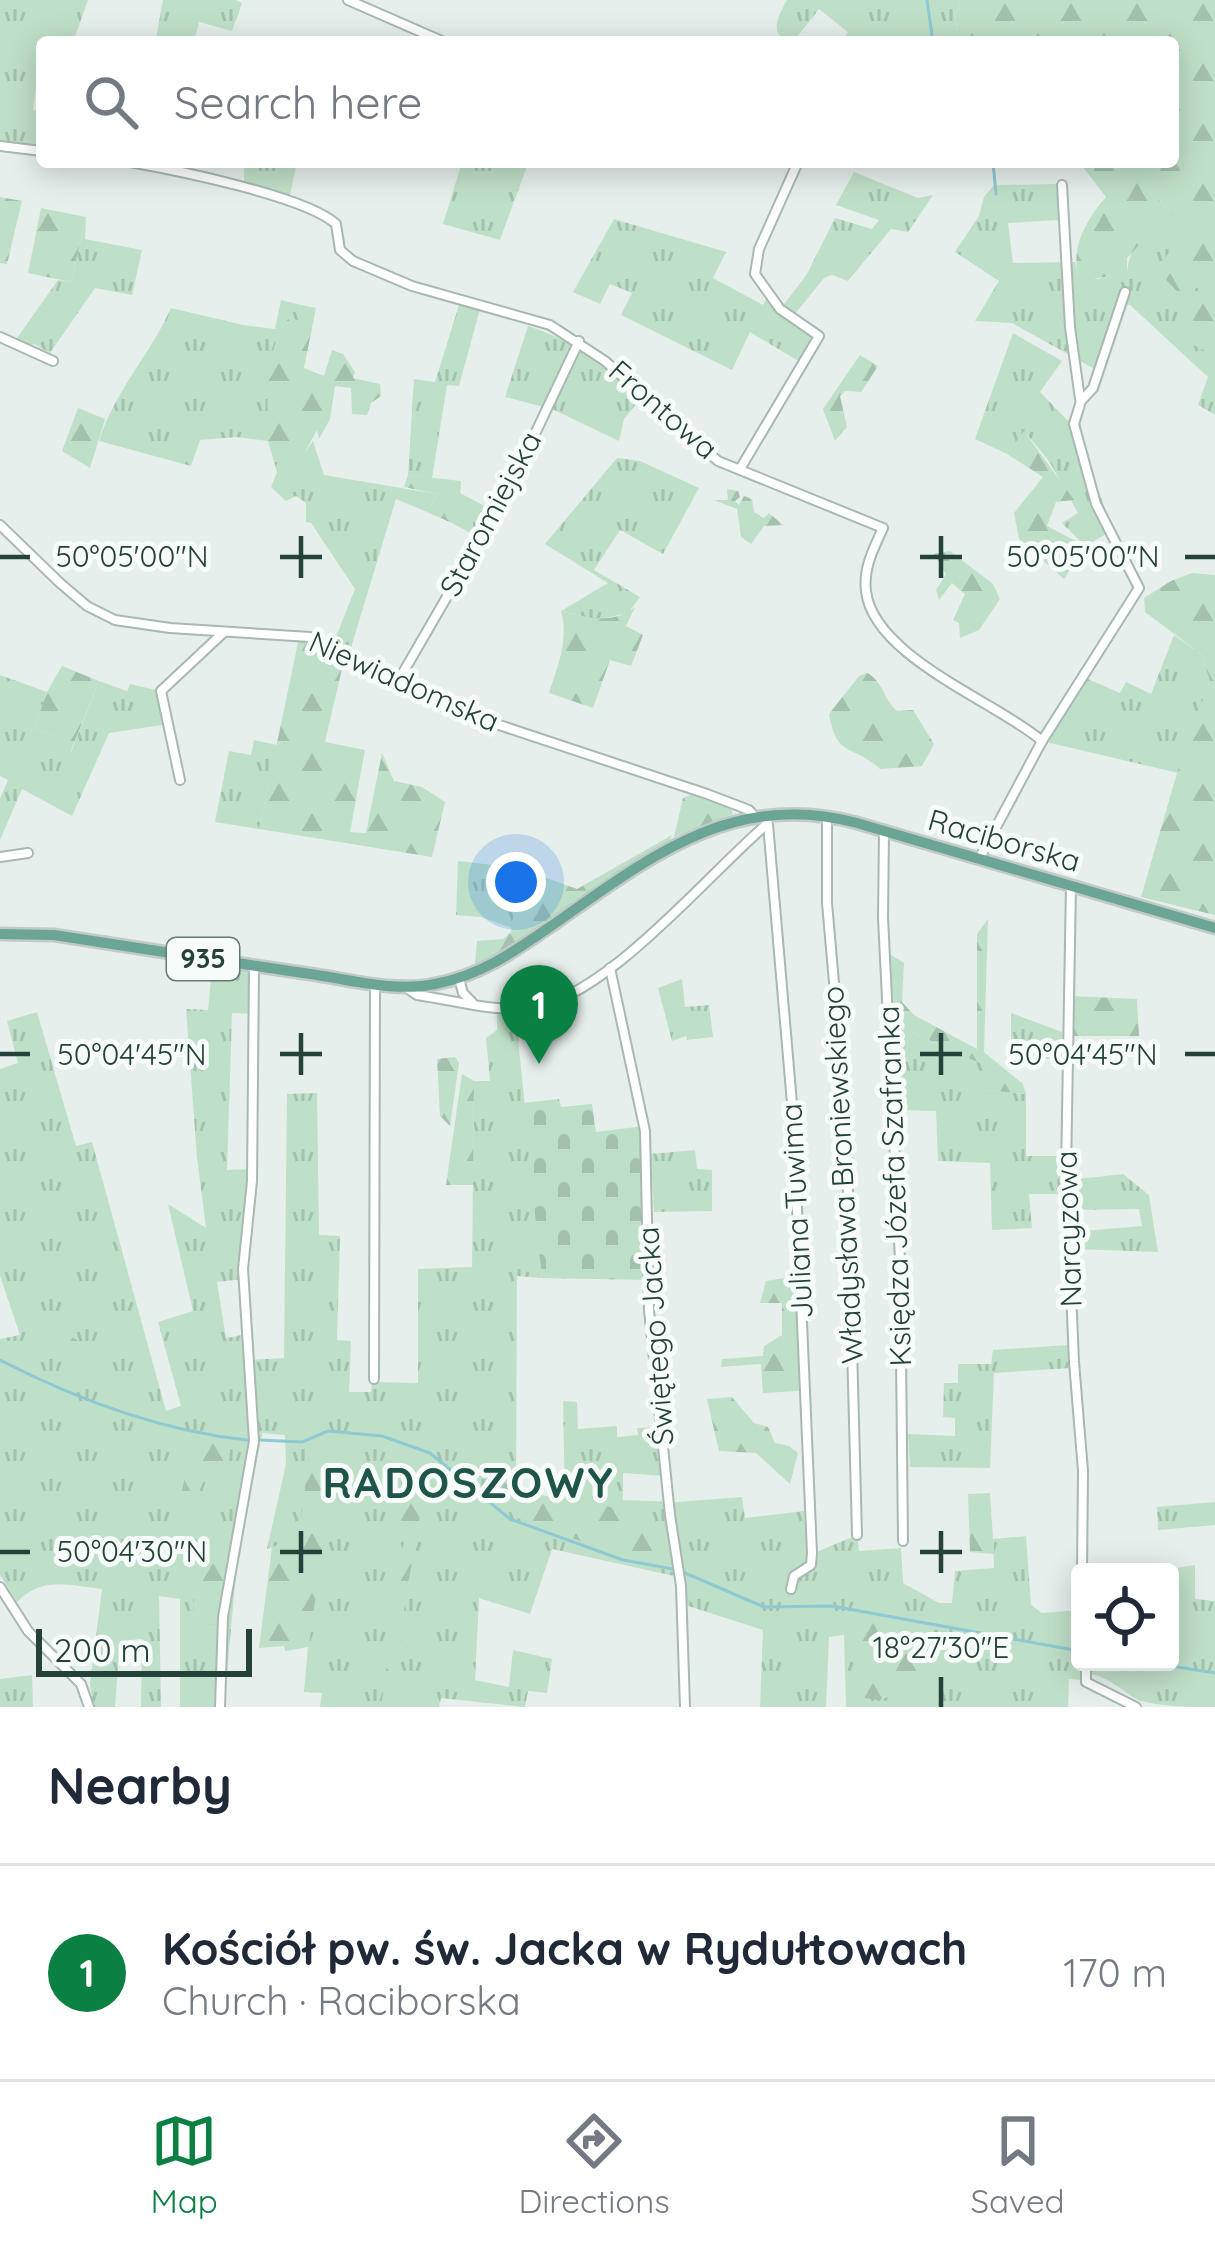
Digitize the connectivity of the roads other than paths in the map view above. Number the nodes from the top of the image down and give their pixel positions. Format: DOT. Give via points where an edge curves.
graph roads {
  1 [pos="348,0"];
  2 [pos="430,36"];
  3 [pos="0,146"];
  4 [pos="36,150"];
  5 [pos="157,168"];
  6 [pos="795,168"];
  7 [pos="1062,185"];
  8 [pos="1126,292"];
  9 [pos="0,338"];
  10 [pos="579,341"];
  11 [pos="53,361"];
  12 [pos="1081,401"];
  13 [pos="740,469"];
  14 [pos="0,525"];
  15 [pos="225,632"];
  16 [pos="397,682"];
  17 [pos="1042,741"];
  18 [pos="180,780"];
  19 [pos="827,815"];
  20 [pos="754,817"];
  21 [pos="772,819"];
  22 [pos="884,830"];
  23 [pos="28,853"];
  24 [pos="981,855"];
  25 [pos="0,857"];
  26 [pos="1071,885"];
  27 [pos="1215,928"];
  28 [pos="0,934"];
  29 [pos="254,967"];
  30 [pos="610,968"];
  31 [pos="459,979"];
  32 [pos="375,985"];
  33 [pos="406,987"];
  34 [pos="473,1003"];
  35 [pos="374,1379"];
  36 [pos="857,1535"];
  37 [pos="903,1541"];
  38 [pos="1082,1563"];
  39 [pos="0,1587"];
  40 [pos="791,1589"];
  41 [pos="1086,1671"];
  42 [pos="88,1707"];
  43 [pos="220,1707"];
  44 [pos="685,1707"];
  45 [pos="1136,1707"];
  1 -- 2 [label="street"];
  3 -- 4 [label="street"];
  5 -- 10 [label="street, Frontowa" via="323,215 353,261"];
  6 -- 13 [label="street" via="755,274 780,309 819,336"];
  7 -- 12 [label="street"];
  8 -- 12 [label="street" via="1093,388"];
  9 -- 11 [label="street"];
  10 -- 13 [label="street, Frontowa" via="718,461"];
  10 -- 16 [label="street, Staromiejska" via="507,493"];
  12 -- 17 [label="street" via="1074,433 1088,482 1139,588"];
  13 -- 17 [label="street, Frontowa" via="883,528 865,587 880,625 942,679"];
  14 -- 15 [label="street, Niewiadomska" via="101,614"];
  15 -- 16 [label="street, Niewiadomska" via="310,637"];
  15 -- 18 [label="street" via="161,692"];
  16 -- 20 [label="street, Niewiadomska" via="442,706"];
  17 -- 24 [label="street"];
  19 -- 21 [label="main road, Raciborska / 935"];
  19 -- 22 [label="main road, Raciborska / 935"];
  19 -- 36 [label="street, Władysława Broniewskiego" via="846,1119"];
  20 -- 21 [label="main road, Raciborska / 935"];
  20 -- 31 [label="main road, Raciborska / 935" via="669,847 509,956"];
  21 -- 30 [label="street, Raciborska"];
  21 -- 40 [label="street, Juliana Tuwima" via="811,1532 811,1565 794,1576"];
  22 -- 24 [label="main road, Raciborska / 935"];
  22 -- 37 [label="street, Księdza Józefa Szafranka"];
  23 -- 25 [label="street"];
  24 -- 26 [label="main road, Raciborska / 935"];
  26 -- 27 [label="main road, Raciborska / 935"];
  26 -- 38 [label="street, Narcyzowa" via="1066,1172"];
  28 -- 29 [label="main road, Raciborska / 935" via="54,934"];
  29 -- 32 [label="main road, Raciborska / 935"];
  29 -- 43 [label="street" via="243,1269 254,1441 223,1617"];
  30 -- 34 [label="street, Raciborska" via="560,1002 525,1009"];
  30 -- 44 [label="street, Świętego Jacka" via="645,1131 649,1310 681,1586"];
  31 -- 33 [label="main road, Raciborska / 935"];
  31 -- 34 [label="street"];
  32 -- 33 [label="main road, Raciborska / 935"];
  32 -- 35 [label="street"];
  33 -- 34 [label="street, Raciborska"];
  39 -- 42 [label="street" via="28,1631 81,1684"];
  41 -- 45 [label="street" via="1086,1682"];
}
